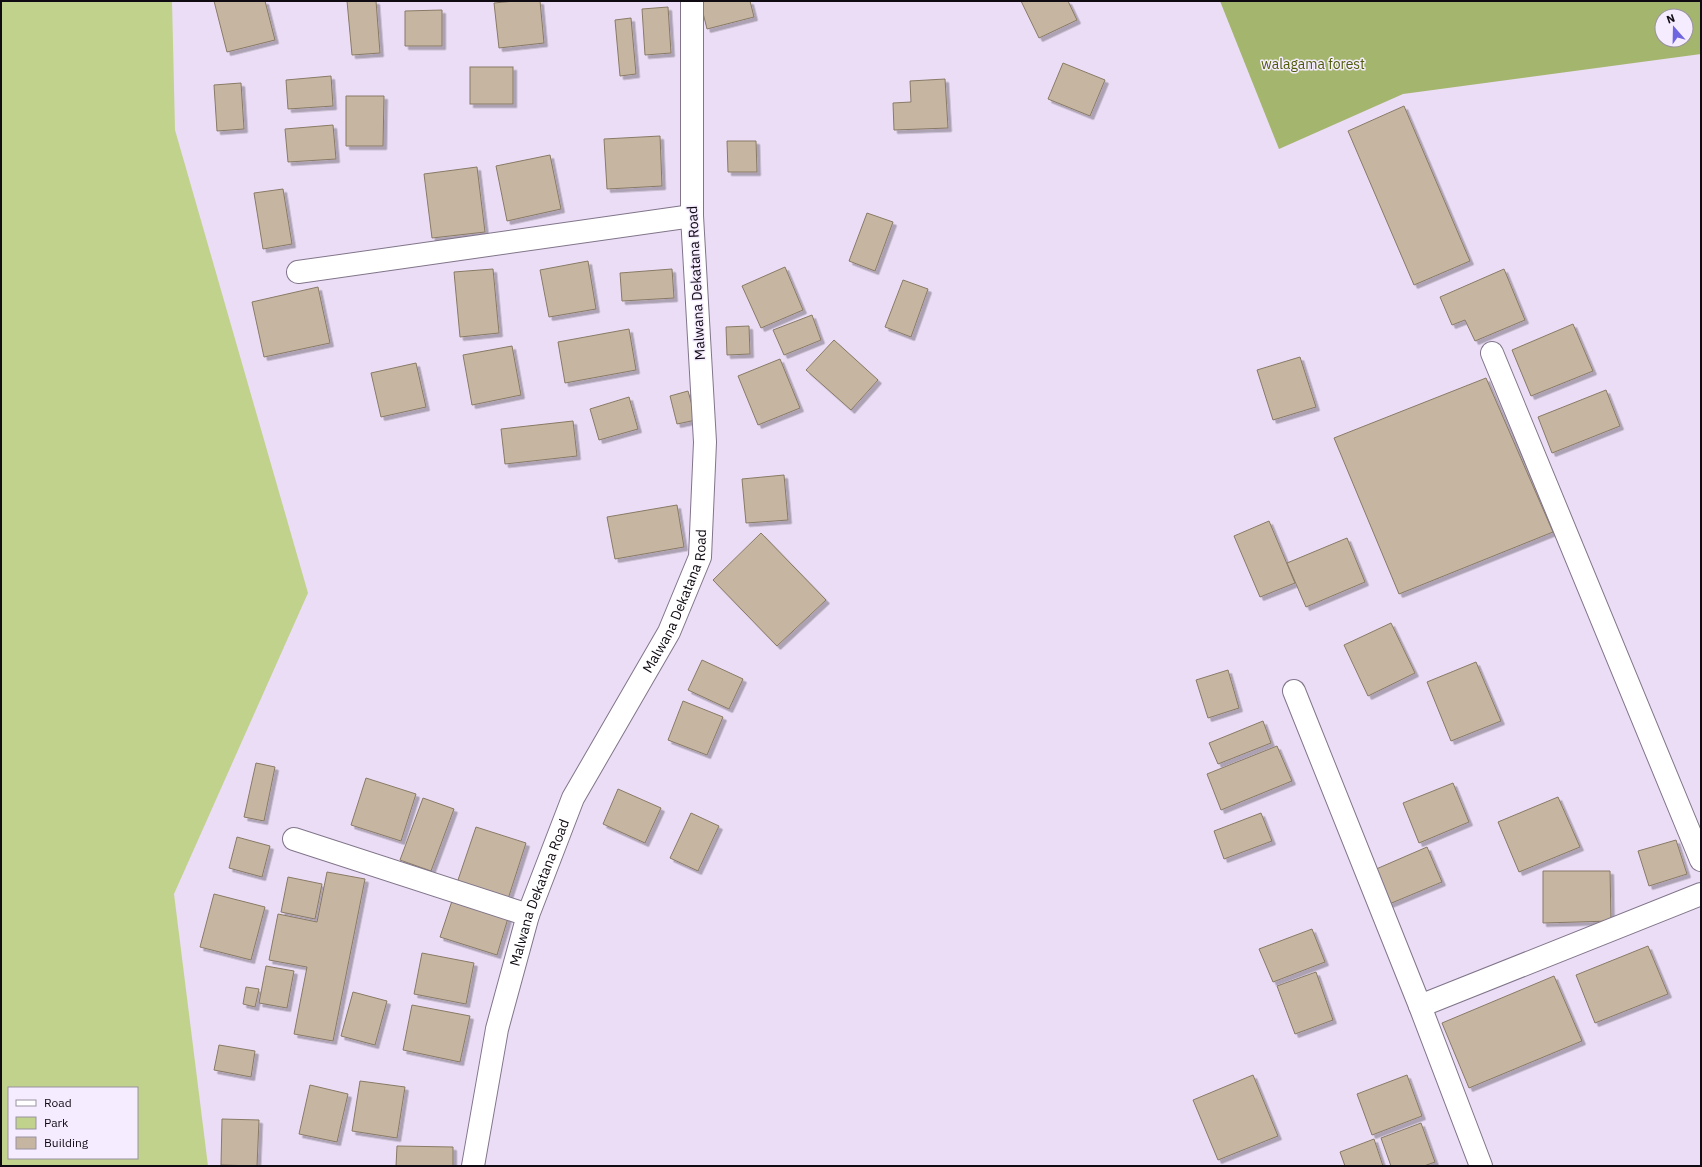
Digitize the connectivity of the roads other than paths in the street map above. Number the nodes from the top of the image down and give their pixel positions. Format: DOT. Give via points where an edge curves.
graph roads {
  1 [pos="692,1"];
  2 [pos="692,216"];
  3 [pos="298,272"];
  4 [pos="1492,353"];
  5 [pos="1294,691"];
  6 [pos="294,839"];
  7 [pos="1701,860"];
  8 [pos="1701,894"];
  9 [pos="528,915"];
  10 [pos="1420,1006"];
  11 [pos="473,1166"];
  12 [pos="1481,1166"];
  1 -- 2 [label="street, Malwana Dekatana Road"];
  2 -- 3 [label="street"];
  2 -- 9 [label="street, Malwana Dekatana Road" via="705,442 700,557 669,632 573,798"];
  4 -- 7 [label="street"];
  5 -- 10 [label="street"];
  6 -- 9 [label="street"];
  8 -- 10 [label="street"];
  9 -- 11 [label="street, Malwana Dekatana Road" via="497,1029"];
  10 -- 12 [label="street"];
}
